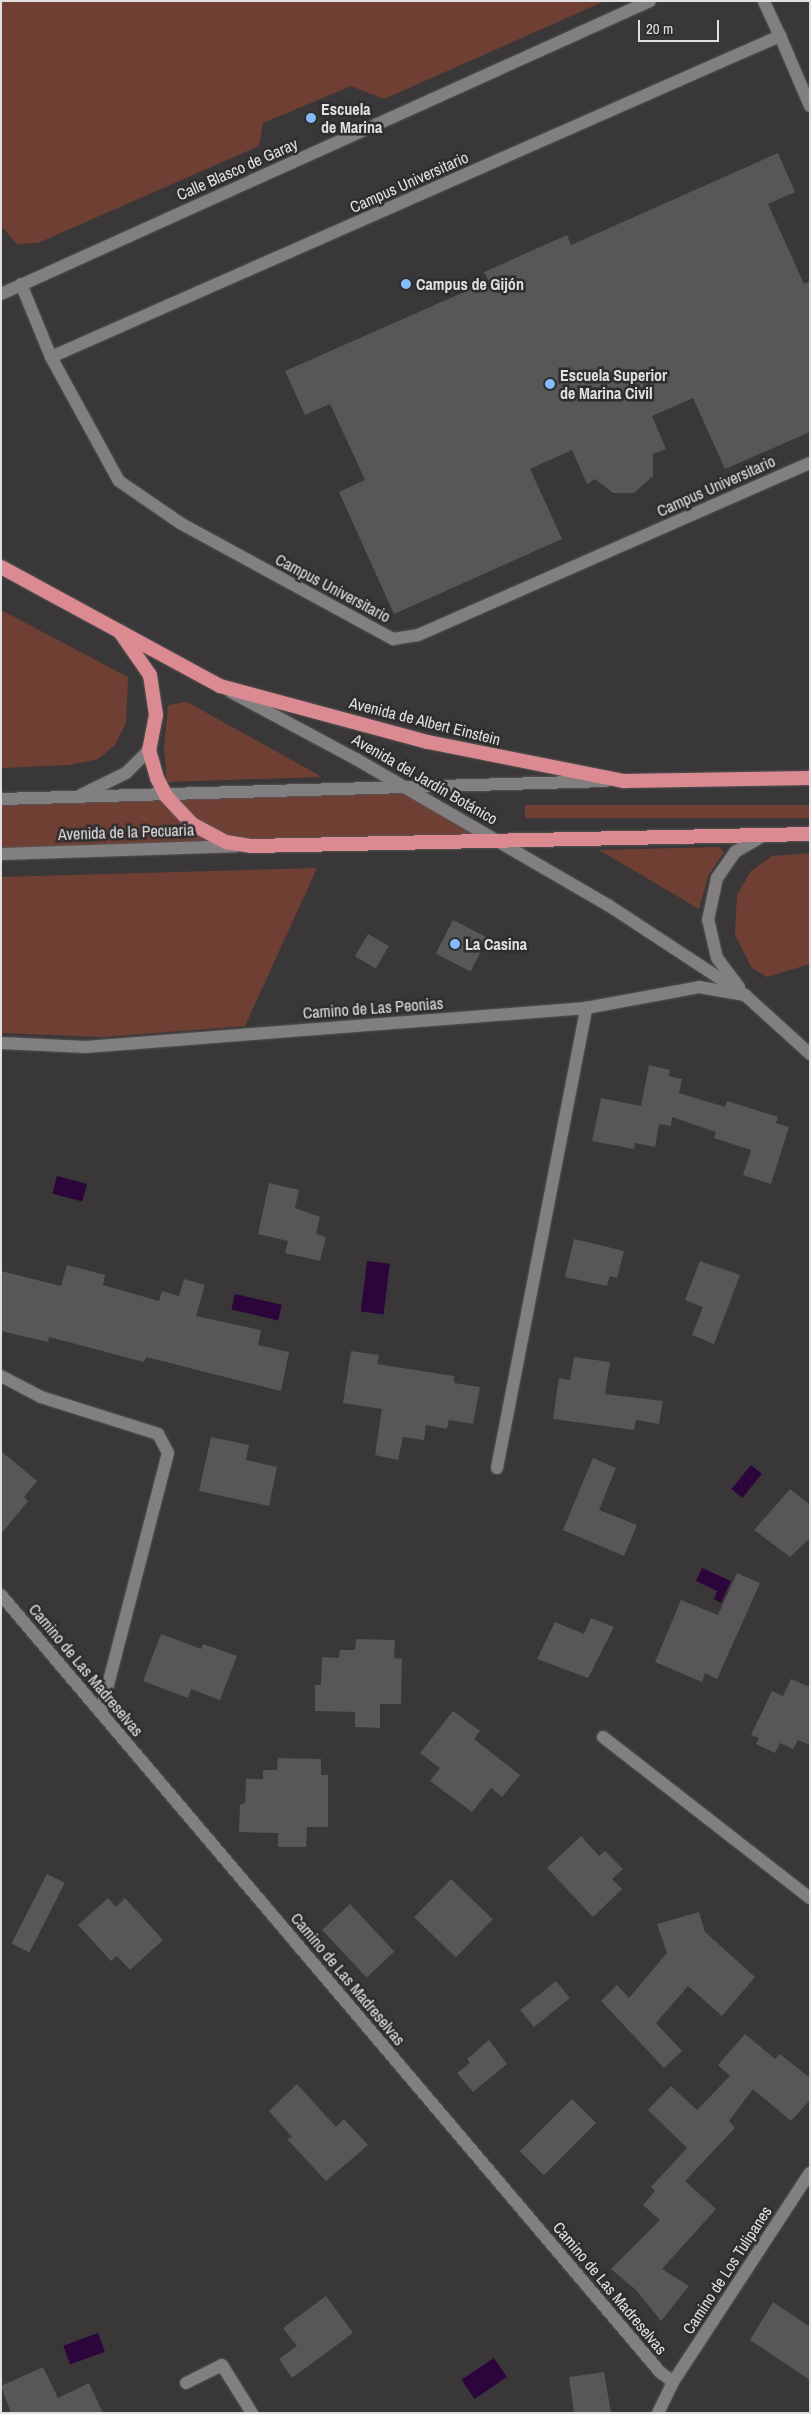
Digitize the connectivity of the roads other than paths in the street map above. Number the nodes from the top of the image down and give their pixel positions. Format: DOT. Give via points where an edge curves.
graph roads {
  1 [pos="650,1"];
  2 [pos="764,1"];
  3 [pos="780,36"];
  4 [pos="810,106"];
  5 [pos="21,284"];
  6 [pos="1,294"];
  7 [pos="51,357"];
  8 [pos="810,463"];
  9 [pos="1,567"];
  10 [pos="118,630"];
  11 [pos="220,686"];
  12 [pos="149,750"];
  13 [pos="810,778"];
  14 [pos="624,780"];
  15 [pos="404,787"];
  16 [pos="79,796"];
  17 [pos="166,796"];
  18 [pos="1,799"];
  19 [pos="810,834"];
  20 [pos="766,835"];
  21 [pos="499,841"];
  22 [pos="252,846"];
  23 [pos="1,854"];
  24 [pos="746,995"];
  25 [pos="586,1008"];
  26 [pos="1,1043"];
  27 [pos="810,1054"];
  28 [pos="1,1376"];
  29 [pos="497,1468"];
  30 [pos="1,1595"];
  31 [pos="101,1712"];
  32 [pos="603,1737"];
  33 [pos="810,1898"];
  34 [pos="810,2173"];
  35 [pos="673,2382"];
  36 [pos="186,2383"];
  37 [pos="252,2413"];
  38 [pos="658,2413"];
  1 -- 5 [label="street, Calle Blasco de Garay"];
  2 -- 3 [label="street"];
  3 -- 4 [label="street"];
  3 -- 7 [label="street, Campus Universitario"];
  5 -- 6 [label="street, Calle Blasco de Garay"];
  5 -- 7 [label="street, Campus Universitario"];
  7 -- 8 [label="street, Campus Universitario" via="119,481 180,523 393,638 418,636"];
  9 -- 10 [label="highway, Avenida del Jardín Botánico"];
  10 -- 11 [label="highway, Avenida del Jardín Botánico"];
  10 -- 12 [label="highway, Avenida de la Pecuaria" via="150,675 156,716"];
  11 -- 14 [label="highway, Avenida de Albert Einstein" via="428,742"];
  11 -- 15 [label="street, Avenida del Jardín Botánico"];
  12 -- 16 [label="street" via="126,773"];
  12 -- 17 [label="highway, Avenida de la Pecuaria"];
  13 -- 14 [label="highway, Avenida de Albert Einstein"];
  14 -- 15 [label="street, Avenida de Albert Einstein"];
  15 -- 17 [label="street"];
  15 -- 21 [label="street, Avenida del Jardín Botánico"];
  16 -- 17 [label="street"];
  16 -- 18 [label="street"];
  17 -- 22 [label="highway, Avenida de la Pecuaria" via="192,824 226,842"];
  19 -- 20 [label="highway"];
  20 -- 21 [label="highway"];
  20 -- 24 [label="street" via="735,852 721,872 708,920 717,958"];
  21 -- 22 [label="highway, Avenida de la Pecuaria"];
  21 -- 24 [label="street, Avenida del Jardín Botánico" via="608,906"];
  22 -- 23 [label="street, Avenida de la Pecuaria"];
  24 -- 25 [label="street, Camino de Las Peonias" via="699,987"];
  24 -- 27 [label="street, Avenida del Jardín Botánico"];
  25 -- 26 [label="street, Camino de Las Peonias" via="86,1047"];
  25 -- 29 [label="street"];
  28 -- 31 [label="street" via="41,1397 158,1434 168,1453"];
  30 -- 31 [label="street, Camino de Las Madreselvas"];
  31 -- 35 [label="street, Camino de Las Madreselvas" via="654,2364"];
  32 -- 33 [label="street"];
  34 -- 35 [label="street, Camino de Los Tulipanes"];
  35 -- 38 [label="street, Camino de Los Tulipanes"];
  36 -- 37 [label="street" via="222,2364"];
}
